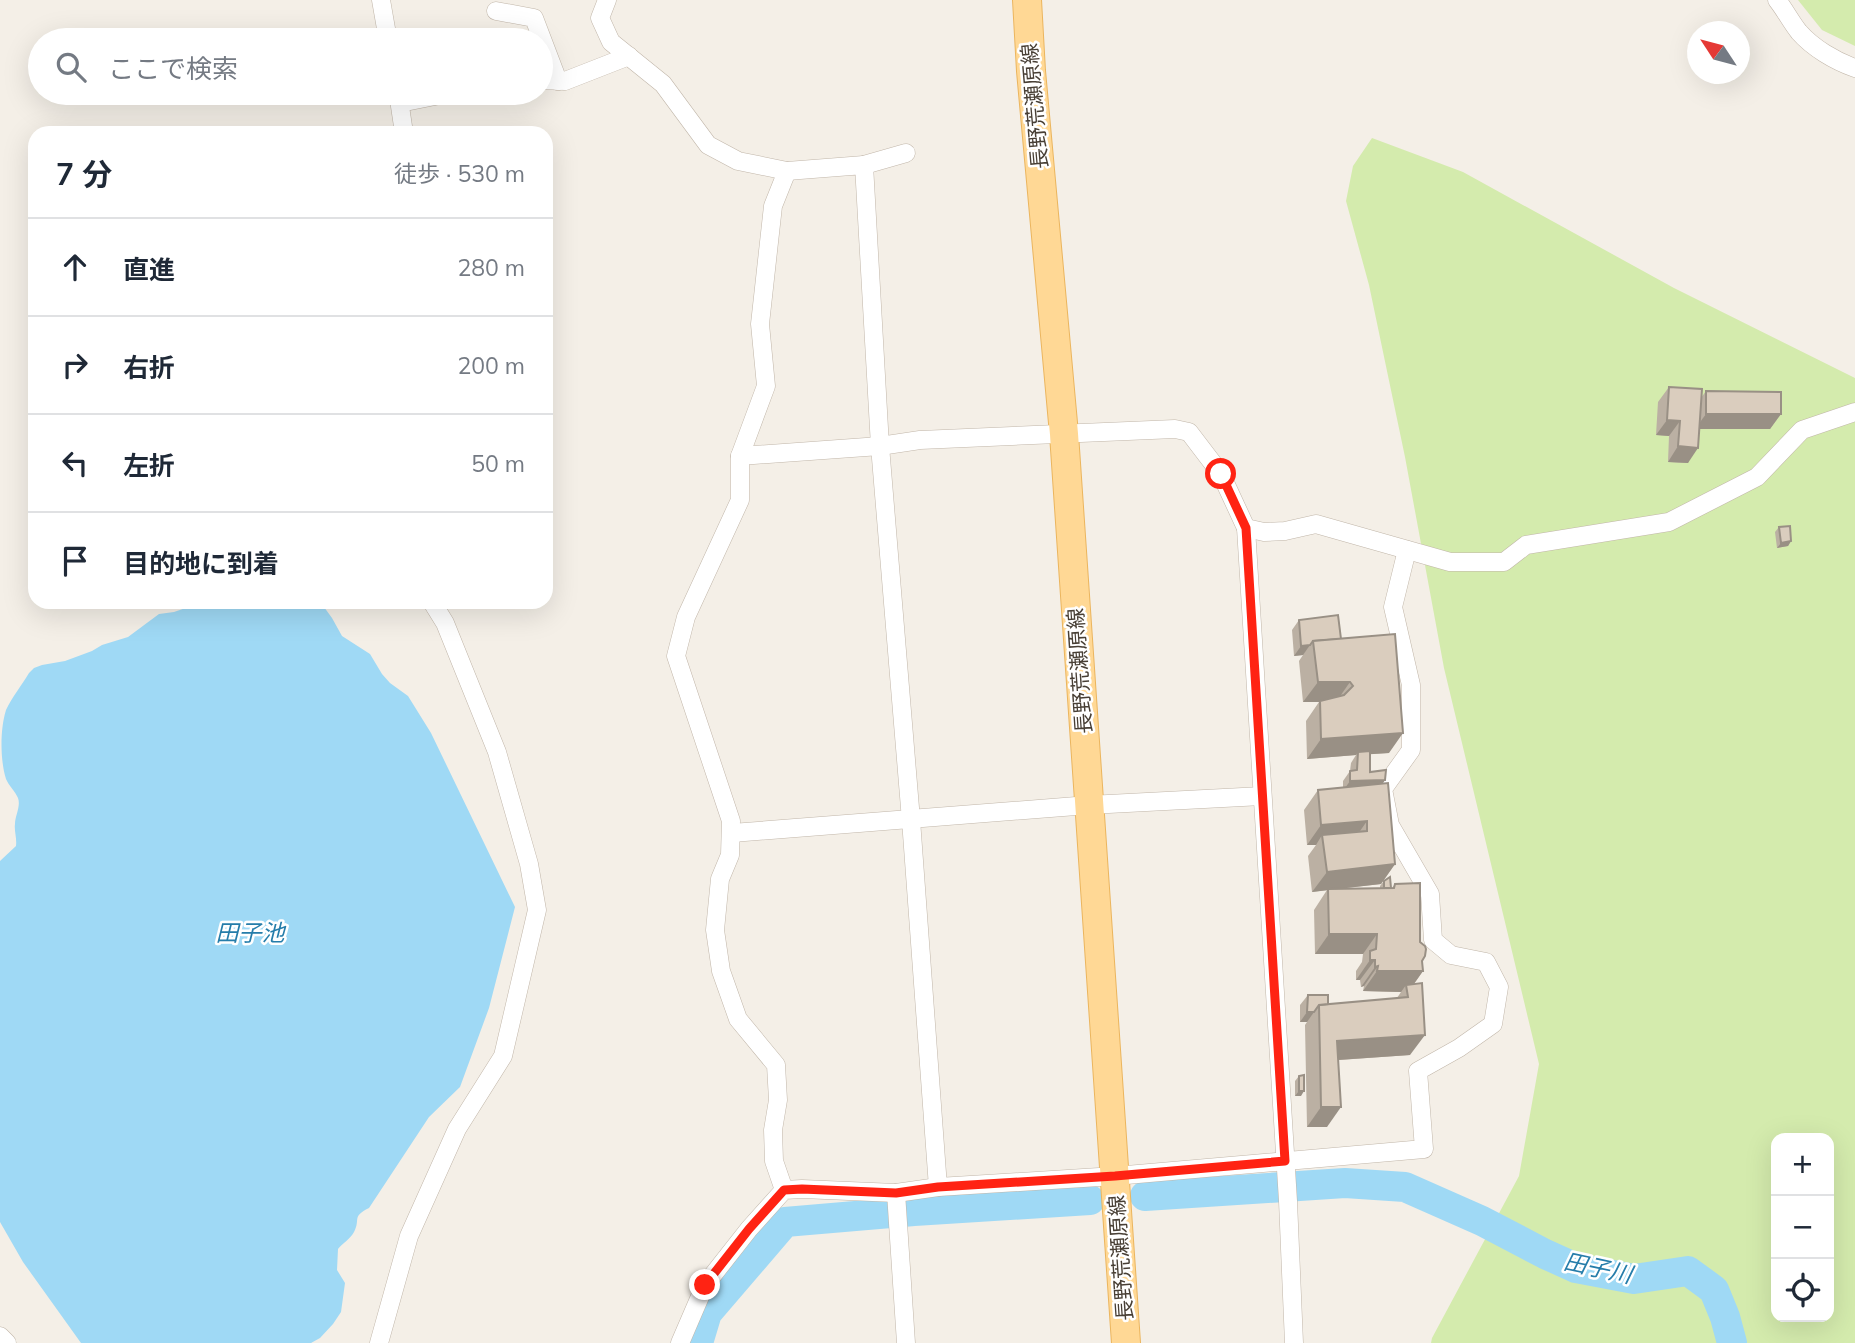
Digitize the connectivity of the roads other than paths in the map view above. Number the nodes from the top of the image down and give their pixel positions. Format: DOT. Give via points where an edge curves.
graph roads {
  1 [pos="380,0"];
  2 [pos="607,0"];
  3 [pos="1027,0"];
  4 [pos="1777,0"];
  5 [pos="496,11"];
  6 [pos="386,28"];
  7 [pos="536,28"];
  8 [pos="629,57"];
  9 [pos="1855,68"];
  10 [pos="553,80"];
  11 [pos="400,105"];
  12 [pos="403,126"];
  13 [pos="906,152"];
  14 [pos="864,165"];
  15 [pos="787,171"];
  16 [pos="1855,412"];
  17 [pos="1064,434"];
  18 [pos="880,446"];
  19 [pos="740,456"];
  20 [pos="1246,528"];
  21 [pos="1407,550"];
  22 [pos="436,609"];
  23 [pos="1262,796"];
  24 [pos="1089,805"];
  25 [pos="911,820"];
  26 [pos="732,833"];
  27 [pos="1285,1167"];
  28 [pos="1115,1176"];
  29 [pos="938,1187"];
  30 [pos="784,1190"];
  31 [pos="896,1198"];
  32 [pos="0,1336"];
  33 [pos="7,1343"];
  34 [pos="379,1343"];
  35 [pos="680,1343"];
  36 [pos="906,1343"];
  37 [pos="1126,1343"];
  38 [pos="1294,1343"];
  1 -- 6 [label="street"];
  2 -- 8 [label="street" via="600,18 611,42"];
  3 -- 17 [label="main road, 長野荒瀬原線"];
  4 -- 9 [label="street" via="1811,43"];
  5 -- 7 [label="street" via="534,19"];
  8 -- 10 [label="street" via="565,81"];
  8 -- 15 [label="street" via="663,85 709,145 738,161"];
  11 -- 12 [label="street"];
  13 -- 14 [label="street"];
  14 -- 15 [label="street"];
  14 -- 18 [label="street"];
  15 -- 19 [label="street" via="773,206 760,324 766,386"];
  16 -- 21 [label="street" via="1802,430 1757,477 1669,523 1526,545 1504,562 1450,562"];
  17 -- 18 [label="street"];
  17 -- 20 [label="street" via="1189,432 1221,474"];
  17 -- 24 [label="main road, 長野荒瀬原線"];
  18 -- 19 [label="street"];
  18 -- 25 [label="street"];
  19 -- 26 [label="street" via="740,500 686,617 676,656"];
  20 -- 21 [label="street" via="1285,531 1316,524"];
  20 -- 23 [label="street"];
  21 -- 27 [label="street" via="1393,607 1411,685 1411,750 1383,789 1390,825 1430,894 1433,940 1451,956 1486,962 1499,987 1493,1024 1418,1071 1423,1149"];
  22 -- 34 [label="street" via="497,752 537,910 503,1056 457,1129 409,1236"];
  23 -- 24 [label="street"];
  23 -- 27 [label="street"];
  24 -- 25 [label="street"];
  24 -- 28 [label="main road, 長野荒瀬原線"];
  25 -- 26 [label="street"];
  25 -- 29 [label="street"];
  26 -- 30 [label="street" via="730,855 720,879 715,930 721,971 738,1019 776,1065 774,1161"];
  27 -- 28 [label="street"];
  27 -- 38 [label="street"];
  28 -- 29 [label="street"];
  28 -- 37 [label="main road, 長野荒瀬原線"];
  29 -- 31 [label="street"];
  30 -- 31 [label="street"];
  30 -- 35 [label="street" via="705,1285"];
  31 -- 36 [label="street"];
  32 -- 33 [label="street"];
}
